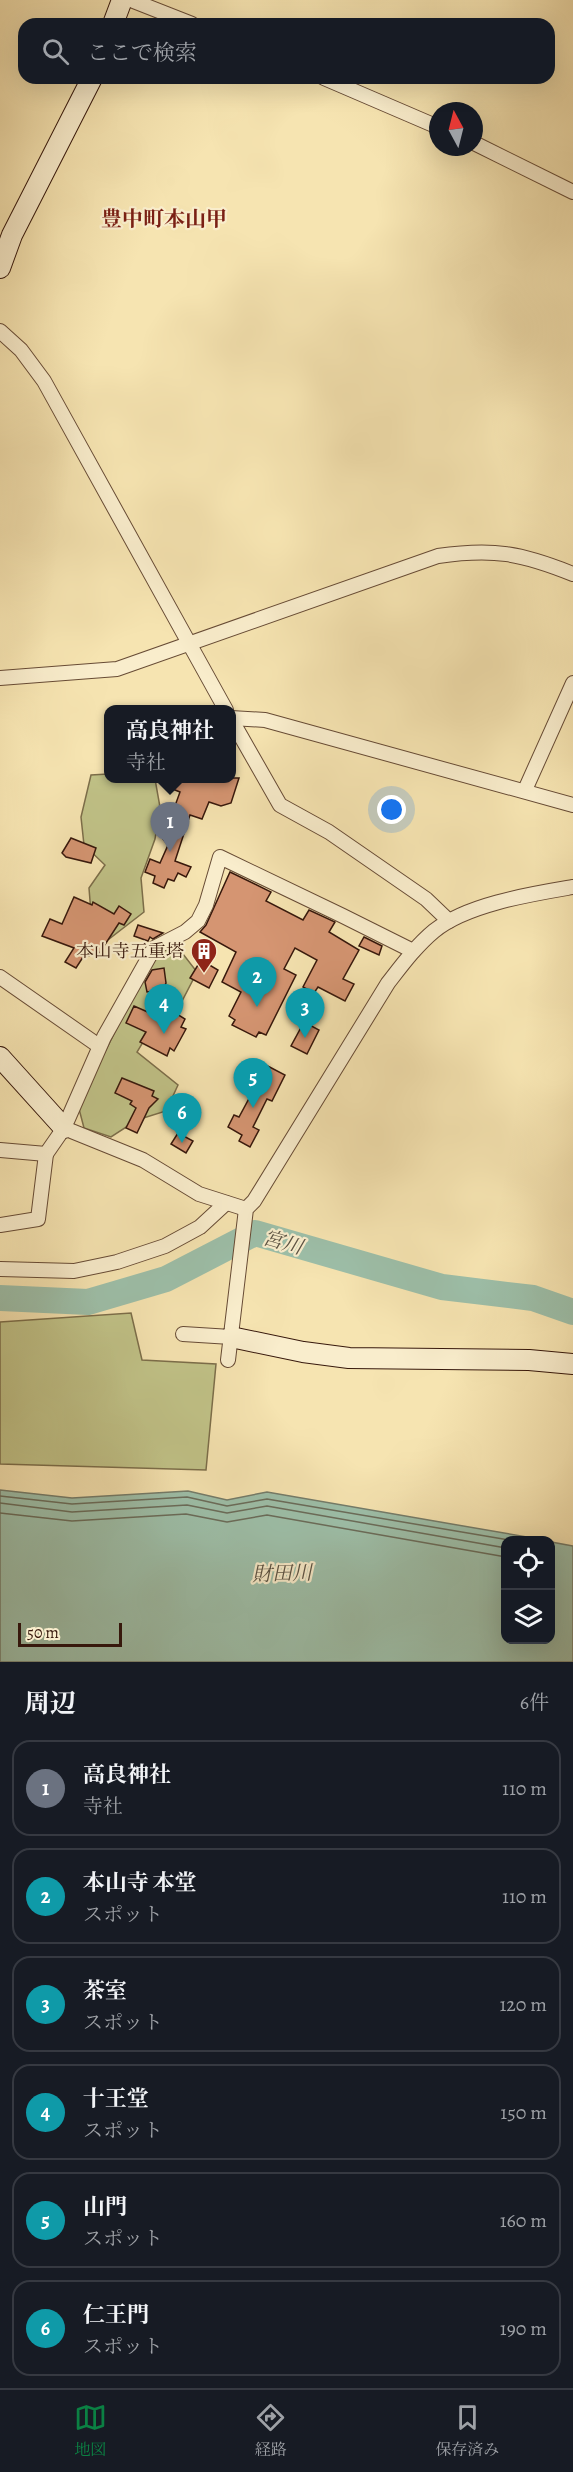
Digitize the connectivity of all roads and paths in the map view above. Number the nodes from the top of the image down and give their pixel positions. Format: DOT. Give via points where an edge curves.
graph roads {
  1 [pos="122,0"];
  2 [pos="131,0"];
  3 [pos="115,18"];
  4 [pos="177,18"];
  5 [pos="89,84"];
  6 [pos="338,84"];
  7 [pos="429,124"];
  8 [pos="483,147"];
  9 [pos="573,192"];
  10 [pos="0,268"];
  11 [pos="0,331"];
  12 [pos="573,574"];
  13 [pos="192,643"];
  14 [pos="0,678"];
  15 [pos="573,683"];
  16 [pos="223,705"];
  17 [pos="236,719"];
  18 [pos="236,728"];
  19 [pos="525,790"];
  20 [pos="573,805"];
  21 [pos="573,887"];
  22 [pos="449,921"];
  23 [pos="413,951"];
  24 [pos="0,977"];
  25 [pos="99,1046"];
  26 [pos="0,1057"];
  27 [pos="64,1128"];
  28 [pos="0,1150"];
  29 [pos="46,1154"];
  30 [pos="226,1203"];
  31 [pos="246,1213"];
  32 [pos="0,1225"];
  33 [pos="0,1269"];
  34 [pos="183,1334"];
  35 [pos="231,1337"];
  36 [pos="228,1360"];
  37 [pos="573,1364"];
  1 -- 3 [label="street"];
  2 -- 4 [label="street"];
  5 -- 10 [label="street" via="12,235"];
  6 -- 7 [label="street"];
  8 -- 9 [label="street"];
  11 -- 13 [label="street" via="21,350 44,381"];
  12 -- 13 [label="street" via="508,553 438,556"];
  13 -- 14 [label="street" via="117,669"];
  13 -- 16 [label="street"];
  15 -- 19 [label="street"];
  17 -- 19 [label="street" via="265,720"];
  18 -- 22 [label="street" via="280,805 329,832 426,899"];
  19 -- 20 [label="street"];
  21 -- 22 [label="street" via="498,903"];
  22 -- 23 [label="street"];
  23 -- 25 [label="street" via="220,858 198,921 185,933 154,948"];
  23 -- 31 [label="street" via="368,1015"];
  24 -- 25 [label="street"];
  25 -- 27 [label="street"];
  26 -- 27 [label="street"];
  27 -- 29 [label="street"];
  27 -- 30 [label="street" via="143,1160 199,1194"];
  28 -- 29 [label="street"];
  29 -- 32 [label="street" via="38,1219"];
  30 -- 31 [label="street"];
  30 -- 33 [label="street" via="200,1227 165,1246 117,1262 74,1271"];
  31 -- 35 [label="street"];
  34 -- 35 [label="street"];
  35 -- 36 [label="street"];
  35 -- 37 [label="street" via="349,1358"];
}
